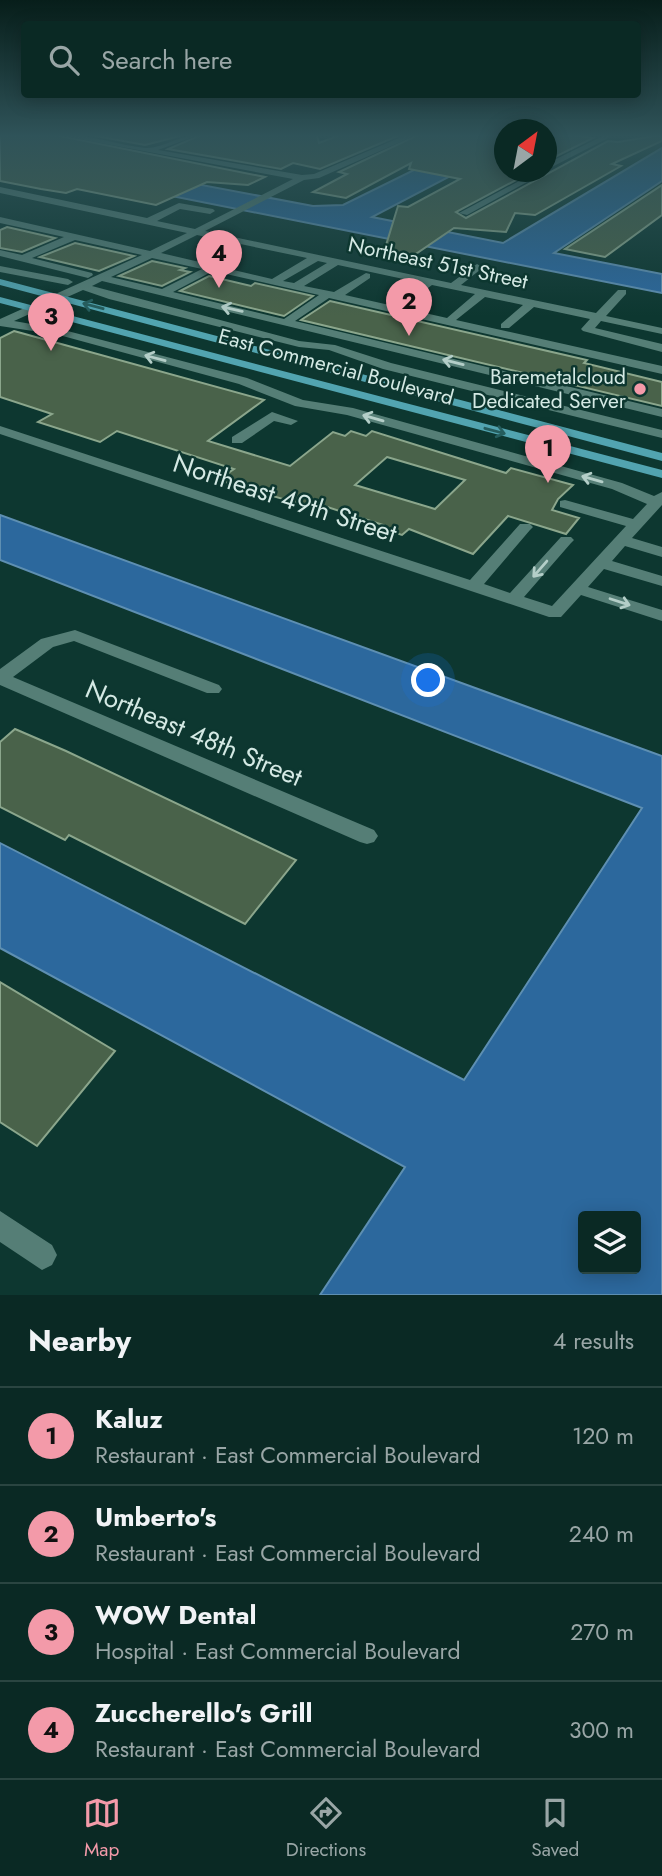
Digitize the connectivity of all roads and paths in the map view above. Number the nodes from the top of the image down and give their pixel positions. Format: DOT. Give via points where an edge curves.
graph roads {
  1 [pos="25,195"];
  2 [pos="268,195"];
  3 [pos="497,195"];
  4 [pos="73,198"];
  5 [pos="60,203"];
  6 [pos="109,206"];
  7 [pos="97,211"];
  8 [pos="210,211"];
  9 [pos="165,212"];
  10 [pos="464,213"];
  11 [pos="194,218"];
  12 [pos="0,220"];
  13 [pos="147,222"];
  14 [pos="194,231"];
  15 [pos="73,237"];
  16 [pos="162,237"];
  17 [pos="175,240"];
  18 [pos="0,253"];
  19 [pos="147,253"];
  20 [pos="371,255"];
  21 [pos="317,257"];
  22 [pos="22,259"];
  23 [pos="337,261"];
  24 [pos="356,265"];
  25 [pos="477,267"];
  26 [pos="63,268"];
  27 [pos="211,268"];
  28 [pos="0,270"];
  29 [pos="366,276"];
  30 [pos="51,277"];
  31 [pos="96,281"];
  32 [pos="431,281"];
  33 [pos="0,282"];
  34 [pos="71,282"];
  35 [pos="274,282"];
  36 [pos="453,286"];
  37 [pos="295,287"];
  38 [pos="484,292"];
  39 [pos="622,292"];
  40 [pos="163,293"];
  41 [pos="45,294"];
  42 [pos="332,295"];
  43 [pos="58,297"];
  44 [pos="386,297"];
  45 [pos="581,299"];
  46 [pos="0,300"];
  47 [pos="404,301"];
  48 [pos="533,302"];
  49 [pos="421,304"];
  50 [pos="19,305"];
  51 [pos="32,308"];
  52 [pos="569,310"];
  53 [pos="649,313"];
  54 [pos="599,316"];
  55 [pos="452,318"];
  56 [pos="1,319"];
  57 [pos="287,322"];
  58 [pos="638,325"];
  59 [pos="505,326"];
  60 [pos="662,331"];
  61 [pos="662,348"];
  62 [pos="327,368"];
  63 [pos="662,370"];
  64 [pos="274,372"];
  65 [pos="358,376"];
  66 [pos="312,382"];
  67 [pos="662,413"];
  68 [pos="291,421"];
  69 [pos="0,430"];
  70 [pos="662,434"];
  71 [pos="237,440"];
  72 [pos="662,457"];
  73 [pos="623,465"];
  74 [pos="662,468"];
  75 [pos="662,474"];
  76 [pos="659,499"];
  77 [pos="565,504"];
  78 [pos="640,521"];
  79 [pos="662,523"];
  80 [pos="525,527"];
  81 [pos="566,540"];
  82 [pos="624,541"];
  83 [pos="662,552"];
  84 [pos="603,563"];
  85 [pos="662,581"];
  86 [pos="473,586"];
  87 [pos="579,589"];
  88 [pos="514,599"];
  89 [pos="662,616"];
  90 [pos="0,678"];
  91 [pos="213,690"];
  92 [pos="367,836"];
  93 [pos="0,1225"];
  94 [pos="41,1255"];
  1 -- 5 [label="street, Northeast 51st Street"];
  2 -- 14 [label="street"];
  3 -- 10 [label="street"];
  4 -- 5 [label="street"];
  5 -- 7 [label="street, Northeast 51st Street"];
  6 -- 7 [label="street"];
  7 -- 13 [label="street, Northeast 51st Street"];
  8 -- 9 [label="street" via="182,205"];
  9 -- 11 [label="street"];
  9 -- 13 [label="street"];
  12 -- 15 [label="street"];
  13 -- 14 [label="street, Northeast 51st Street"];
  14 -- 17 [label="street"];
  14 -- 21 [label="street, Northeast 51st Street"];
  15 -- 19 [label="street"];
  15 -- 22 [label="street"];
  16 -- 17 [label="street"];
  17 -- 19 [label="street"];
  18 -- 22 [label="street"];
  19 -- 27 [label="street"];
  19 -- 31 [label="street"];
  20 -- 24 [label="street"];
  21 -- 23 [label="street, Northeast 51st Street"];
  21 -- 35 [label="street"];
  22 -- 26 [label="street"];
  23 -- 24 [label="street, Northeast 51st Street"];
  23 -- 37 [label="street"];
  24 -- 32 [label="street, Northeast 51st Street"];
  25 -- 36 [label="street"];
  26 -- 30 [label="street"];
  26 -- 31 [label="street"];
  27 -- 35 [label="street"];
  27 -- 40 [label="street"];
  28 -- 30 [label="street"];
  29 -- 42 [label="street"];
  30 -- 34 [label="street"];
  31 -- 34 [label="street"];
  31 -- 40 [label="street"];
  31 -- 43 [label="street"];
  31 -- 70 [label="street" via="113,297 299,344 331,347 387,366"];
  32 -- 36 [label="street, Northeast 51st Street"];
  32 -- 47 [label="street"];
  33 -- 41 [label="main road, East Commercial Boulevard"];
  34 -- 41 [label="street"];
  35 -- 37 [label="street"];
  36 -- 38 [label="street, Northeast 51st Street"];
  37 -- 42 [label="street"];
  38 -- 48 [label="street, Northeast 51st Street"];
  38 -- 55 [label="street"];
  39 -- 54 [label="street"];
  57 -- 40 [label="street, one-way"];
  41 -- 43 [label="main road, East Commercial Boulevard"];
  41 -- 50 [label="street"];
  42 -- 57 [label="street"];
  42 -- 63 [label="street"];
  43 -- 51 [label="street"];
  62 -- 43 [label="main road, East Commercial Boulevard, one-way"];
  44 -- 47 [label="street"];
  45 -- 52 [label="street"];
  46 -- 50 [label="main road, East Commercial Boulevard"];
  47 -- 49 [label="street"];
  48 -- 52 [label="street, Northeast 51st Street"];
  48 -- 59 [label="street"];
  50 -- 51 [label="main road, East Commercial Boulevard"];
  50 -- 56 [label="street"];
  51 -- 56 [label="street"];
  51 -- 64 [label="main road, East Commercial Boulevard"];
  52 -- 54 [label="street, Northeast 51st Street"];
  53 -- 58 [label="street"];
  54 -- 58 [label="street, Northeast 51st Street"];
  54 -- 61 [label="street" via="587,329"];
  76 -- 56 [label="street, one-way" via="361,415 287,400 230,378"];
  67 -- 57 [label="street, one-way"];
  58 -- 60 [label="street, Northeast 51st Street"];
  62 -- 64 [label="main road"];
  62 -- 65 [label="main road, East Commercial Boulevard"];
  64 -- 66 [label="main road, East Commercial Boulevard"];
  65 -- 66 [label="main road"];
  65 -- 72 [label="main road, East Commercial Boulevard"];
  66 -- 73 [label="main road, East Commercial Boulevard, one-way"];
  68 -- 71 [label="street" via="272,416"];
  69 -- 86 [label="street, Northeast 49th Street"];
  73 -- 74 [label="main road"];
  73 -- 75 [label="main road, East Commercial Boulevard"];
  76 -- 78 [label="street"];
  77 -- 78 [label="street"];
  78 -- 79 [label="street"];
  78 -- 82 [label="street"];
  80 -- 86 [label="street"];
  81 -- 88 [label="street, one-way"];
  82 -- 83 [label="street"];
  82 -- 84 [label="street"];
  84 -- 85 [label="street"];
  84 -- 87 [label="street"];
  86 -- 88 [label="street, Northeast 49th Street"];
  87 -- 88 [label="street, Northeast 49th Street" via="555,613"];
  87 -- 89 [label="street, one-way"];
  90 -- 91 [label="street" via="47,643 75,635"];
  90 -- 92 [label="street, Northeast 48th Street"];
  93 -- 94 [label="street"];
}
